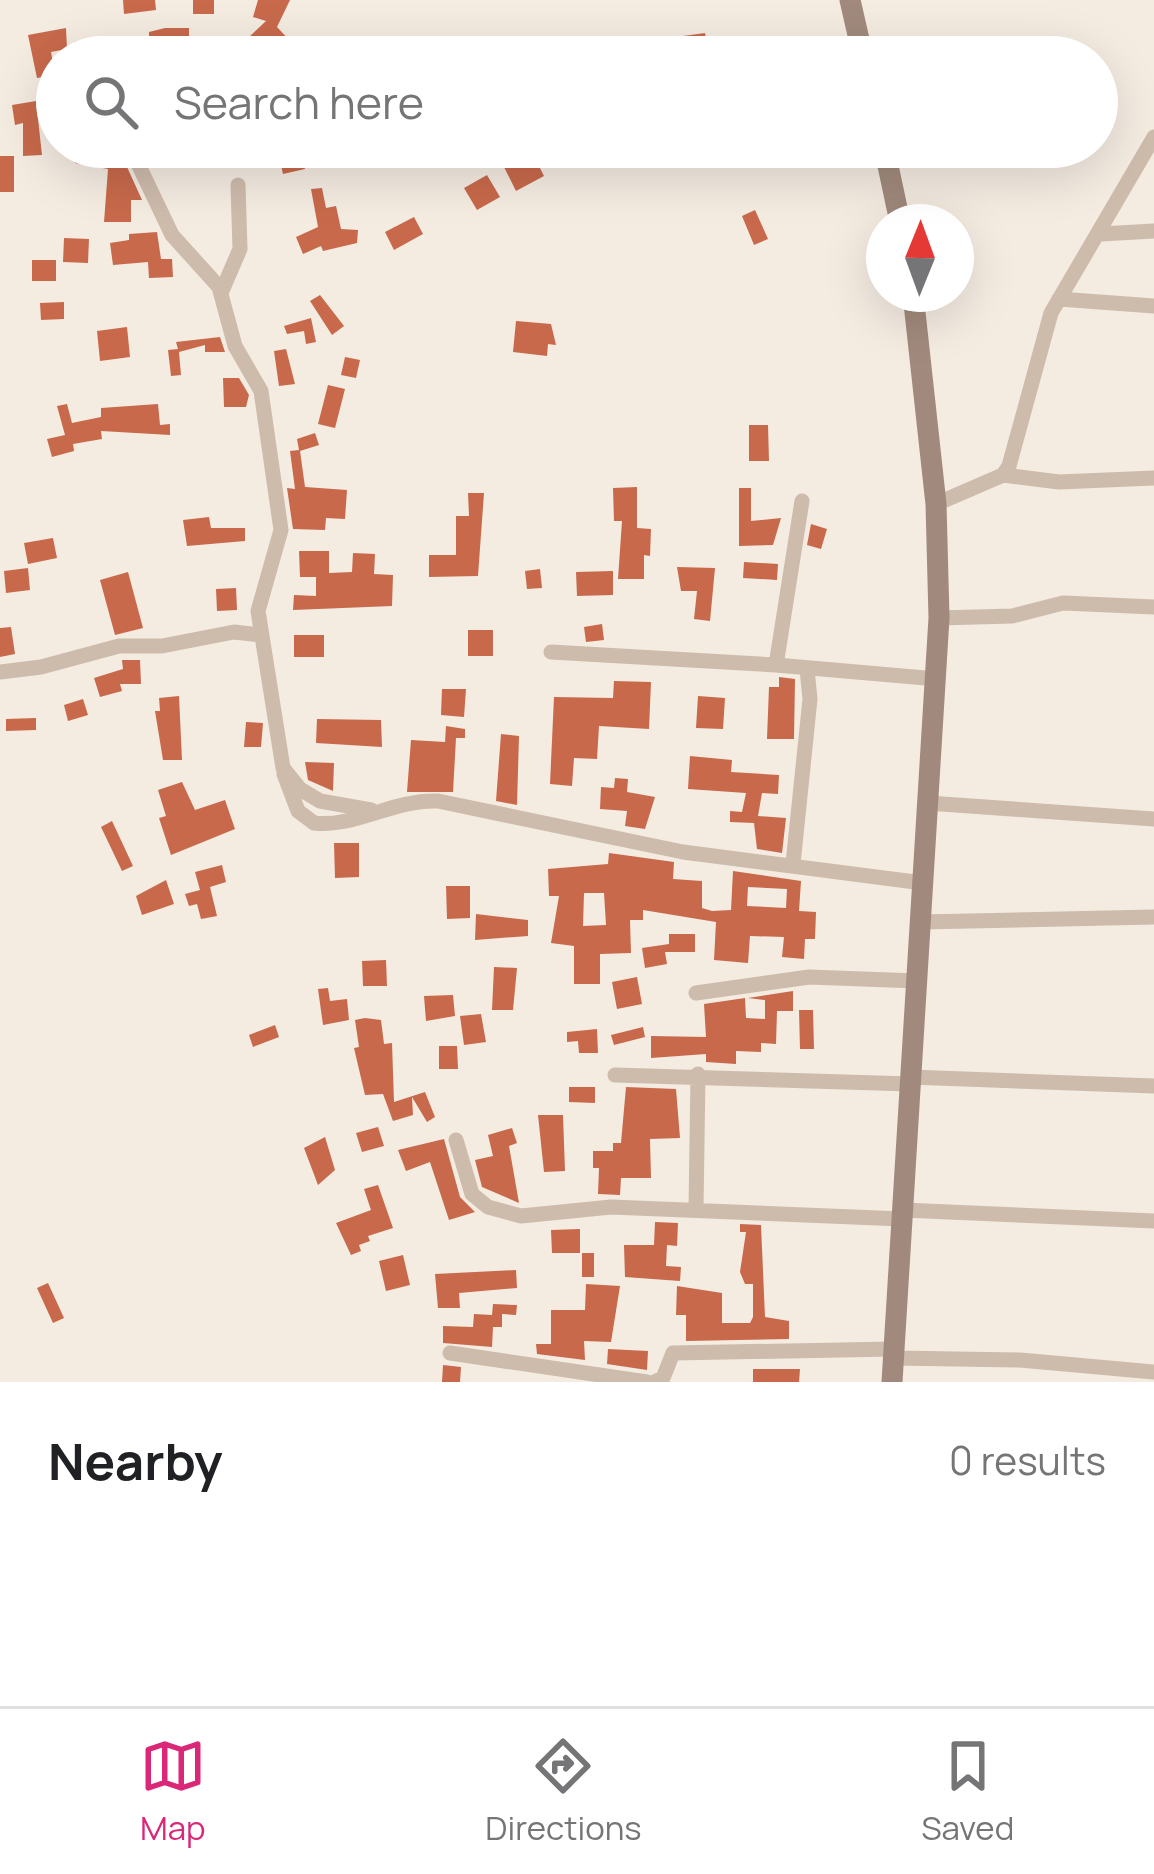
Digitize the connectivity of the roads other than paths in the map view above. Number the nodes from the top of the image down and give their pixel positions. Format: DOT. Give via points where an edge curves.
graph roads {
  1 [pos="850,0"];
  2 [pos="858,36"];
  3 [pos="1154,137"];
  4 [pos="140,168"];
  5 [pos="889,168"];
  6 [pos="238,185"];
  7 [pos="897,204"];
  8 [pos="1154,231"];
  9 [pos="1101,234"];
  10 [pos="220,293"];
  11 [pos="1059,299"];
  12 [pos="1154,306"];
  13 [pos="915,312"];
  14 [pos="1003,475"];
  15 [pos="1154,478"];
  16 [pos="802,501"];
  17 [pos="936,505"];
  18 [pos="1154,607"];
  19 [pos="939,618"];
  20 [pos="260,628"];
  21 [pos="551,652"];
  22 [pos="776,665"];
  23 [pos="807,669"];
  24 [pos="0,672"];
  25 [pos="937,679"];
  26 [pos="928,802"];
  27 [pos="1154,819"];
  28 [pos="793,864"];
  29 [pos="923,884"];
  30 [pos="1154,917"];
  31 [pos="921,922"];
  32 [pos="917,981"];
  33 [pos="696,993"];
  34 [pos="698,1074"];
  35 [pos="616,1075"];
  36 [pos="910,1081"];
  37 [pos="1154,1087"];
  38 [pos="456,1140"];
  39 [pos="696,1209"];
  40 [pos="902,1214"];
  41 [pos="1154,1221"];
  42 [pos="450,1353"];
  43 [pos="894,1354"];
  44 [pos="1154,1372"];
  45 [pos="657,1381"];
  46 [pos="892,1382"];
  1 -- 2 [label="street"];
  3 -- 9 [label="street"];
  4 -- 10 [label="street" via="172,235"];
  5 -- 7 [label="street"];
  6 -- 10 [label="street" via="240,249"];
  8 -- 9 [label="street"];
  9 -- 11 [label="street"];
  10 -- 20 [label="street" via="235,346 261,391 279,502 281,542 264,583"];
  11 -- 12 [label="street"];
  11 -- 14 [label="street"];
  13 -- 17 [label="street"];
  14 -- 15 [label="street"];
  14 -- 17 [label="street"];
  16 -- 22 [label="street"];
  17 -- 19 [label="street"];
  18 -- 19 [label="street" via="1063,603 1012,616"];
  19 -- 25 [label="street"];
  20 -- 24 [label="street"];
  20 -- 28 [label="street" via="283,768 320,801 371,810 439,801 683,852"];
  21 -- 22 [label="street"];
  22 -- 23 [label="street"];
  23 -- 25 [label="street"];
  23 -- 28 [label="street"];
  25 -- 26 [label="street"];
  26 -- 27 [label="street"];
  26 -- 29 [label="street"];
  28 -- 29 [label="street"];
  29 -- 31 [label="street"];
  30 -- 31 [label="street"];
  31 -- 32 [label="street"];
  32 -- 33 [label="street" via="808,977"];
  32 -- 36 [label="street"];
  34 -- 35 [label="street"];
  34 -- 36 [label="street"];
  34 -- 39 [label="street"];
  36 -- 37 [label="street"];
  36 -- 40 [label="street"];
  38 -- 39 [label="street" via="472,1194 488,1208 521,1216"];
  39 -- 40 [label="street"];
  40 -- 41 [label="street"];
  40 -- 43 [label="street"];
  42 -- 45 [label="street"];
  43 -- 44 [label="street"];
  43 -- 45 [label="street" via="673,1353"];
  43 -- 46 [label="street"];
}
